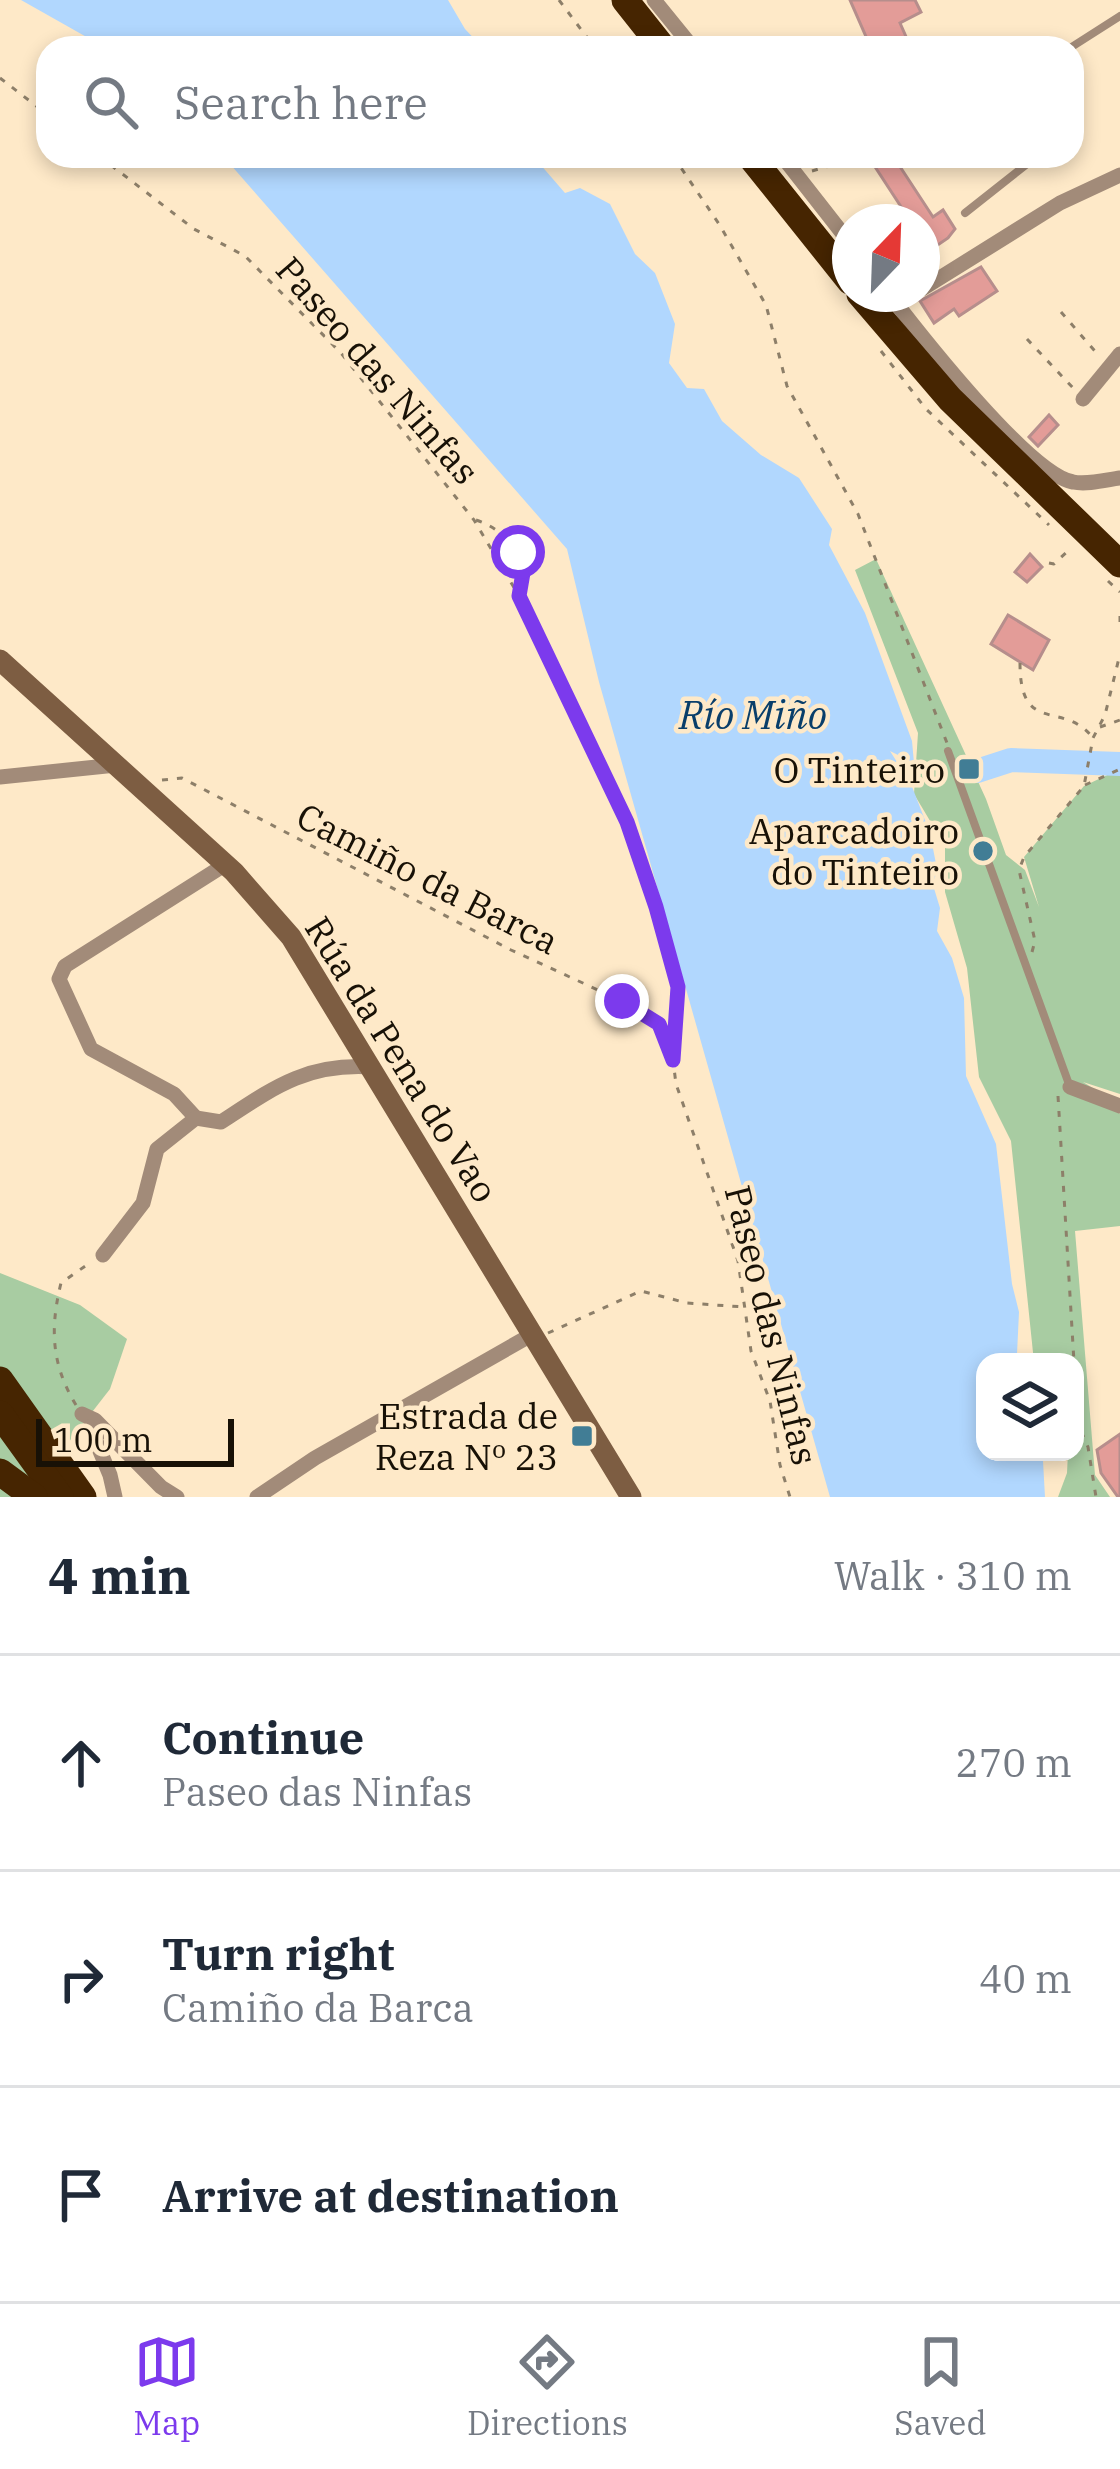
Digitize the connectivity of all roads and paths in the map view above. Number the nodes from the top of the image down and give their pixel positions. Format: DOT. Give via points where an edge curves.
graph roads {
  1 [pos="560,0"];
  2 [pos="625,0"];
  3 [pos="654,0"];
  4 [pos="1120,16"];
  5 [pos="586,36"];
  6 [pos="654,36"];
  7 [pos="683,36"];
  8 [pos="1084,39"];
  9 [pos="0,77"];
  10 [pos="36,106"];
  11 [pos="115,168"];
  12 [pos="682,168"];
  13 [pos="760,168"];
  14 [pos="792,168"];
  15 [pos="823,168"];
  16 [pos="1022,168"];
  17 [pos="1120,175"];
  18 [pos="799,176"];
  19 [pos="965,213"];
  20 [pos="832,219"];
  21 [pos="832,258"];
  22 [pos="940,278"];
  23 [pos="875,312"];
  24 [pos="903,312"];
  25 [pos="1061,312"];
  26 [pos="1028,339"];
  27 [pos="1114,361"];
  28 [pos="1083,399"];
  29 [pos="1120,478"];
  30 [pos="474,520"];
  31 [pos="1072,547"];
  32 [pos="1049,563"];
  33 [pos="1120,564"];
  34 [pos="519,596"];
  35 [pos="1120,616"];
  36 [pos="1120,631"];
  37 [pos="1120,640"];
  38 [pos="1120,654"];
  39 [pos="0,660"];
  40 [pos="1020,664"];
  41 [pos="1120,721"];
  42 [pos="1098,728"];
  43 [pos="1093,738"];
  44 [pos="948,751"];
  45 [pos="116,765"];
  46 [pos="1120,769"];
  47 [pos="0,777"];
  48 [pos="136,783"];
  49 [pos="1084,786"];
  50 [pos="226,864"];
  51 [pos="1028,972"];
  52 [pos="673,1060"];
  53 [pos="371,1067"];
  54 [pos="1070,1087"];
  55 [pos="1120,1106"];
  56 [pos="196,1118"];
  57 [pos="103,1255"];
  58 [pos="744,1308"];
  59 [pos="534,1336"];
  60 [pos="1073,1353"];
  61 [pos="0,1380"];
  62 [pos="0,1414"];
  63 [pos="86,1420"];
  64 [pos="1084,1438"];
  65 [pos="0,1472"];
  66 [pos="34,1497"];
  67 [pos="60,1497"];
  68 [pos="83,1497"];
  69 [pos="115,1497"];
  70 [pos="177,1497"];
  71 [pos="257,1497"];
  72 [pos="631,1497"];
  73 [pos="790,1497"];
  74 [pos="1096,1497"];
  1 -- 5 [label="path"];
  2 -- 6 [label="highway"];
  3 -- 7 [label="street"];
  4 -- 8 [label="lane"];
  9 -- 10 [label="path"];
  11 -- 30 [label="path, Paseo das Ninfas" via="194,229 245,256 340,353"];
  12 -- 44 [label="path" via="759,291 794,402 858,514"];
  13 -- 21 [label="highway"];
  14 -- 18 [label="street"];
  15 -- 18 [label="path"];
  16 -- 19 [label="lane"];
  17 -- 22 [label="street"];
  18 -- 20 [label="street"];
  23 -- 33 [label="highway" via="950,399"];
  24 -- 29 [label="street" via="1038,463 1071,482"];
  25 -- 27 [label="path"];
  26 -- 28 [label="path"];
  27 -- 28 [label="street"];
  30 -- 34 [label="path, Paseo das Ninfas"];
  30 -- 34 [label="path" via="518,552"];
  31 -- 32 [label="path"];
  34 -- 52 [label="path, Paseo das Ninfas" via="627,822 656,907 678,987"];
  35 -- 36 [label="path"];
  36 -- 37 [label="path"];
  38 -- 42 [label="path"];
  39 -- 45 [label="main road, Rúa da Pena do Vao"];
  40 -- 43 [label="path" via="1027,702"];
  41 -- 42 [label="path"];
  42 -- 43 [label="path"];
  43 -- 49 [label="path"];
  44 -- 51 [label="lane"];
  45 -- 47 [label="street"];
  45 -- 48 [label="main road, Rúa da Pena do Vao"];
  46 -- 49 [label="path"];
  48 -- 50 [label="main road, Rúa da Pena do Vao"];
  48 -- 52 [label="path, Camiño da Barca" via="182,778 622,1001 659,1024"];
  49 -- 51 [label="path" via="1019,871 1035,940"];
  50 -- 53 [label="main road, Rúa da Pena do Vao" via="290,937"];
  50 -- 56 [label="street" via="65,966 59,979 91,1049 174,1094"];
  51 -- 54 [label="lane"];
  52 -- 58 [label="path, Paseo das Ninfas" via="738,1261"];
  53 -- 56 [label="street" via="289,1077 221,1122"];
  53 -- 59 [label="main road, Rúa da Pena do Vao"];
  54 -- 55 [label="street"];
  54 -- 60 [label="path" via="1058,1089"];
  56 -- 57 [label="street" via="157,1149 143,1203"];
  57 -- 63 [label="path" via="61,1283 52,1321 61,1380"];
  58 -- 59 [label="path" via="641,1291"];
  58 -- 73 [label="path, Paseo das Ninfas"];
  59 -- 71 [label="street"];
  59 -- 72 [label="main road, Rúa da Pena do Vao"];
  61 -- 68 [label="highway"];
  62 -- 67 [label="highway"];
  63 -- 69 [label="street"];
  63 -- 70 [label="street"];
  64 -- 74 [label="path"];
  65 -- 66 [label="highway"];
}
